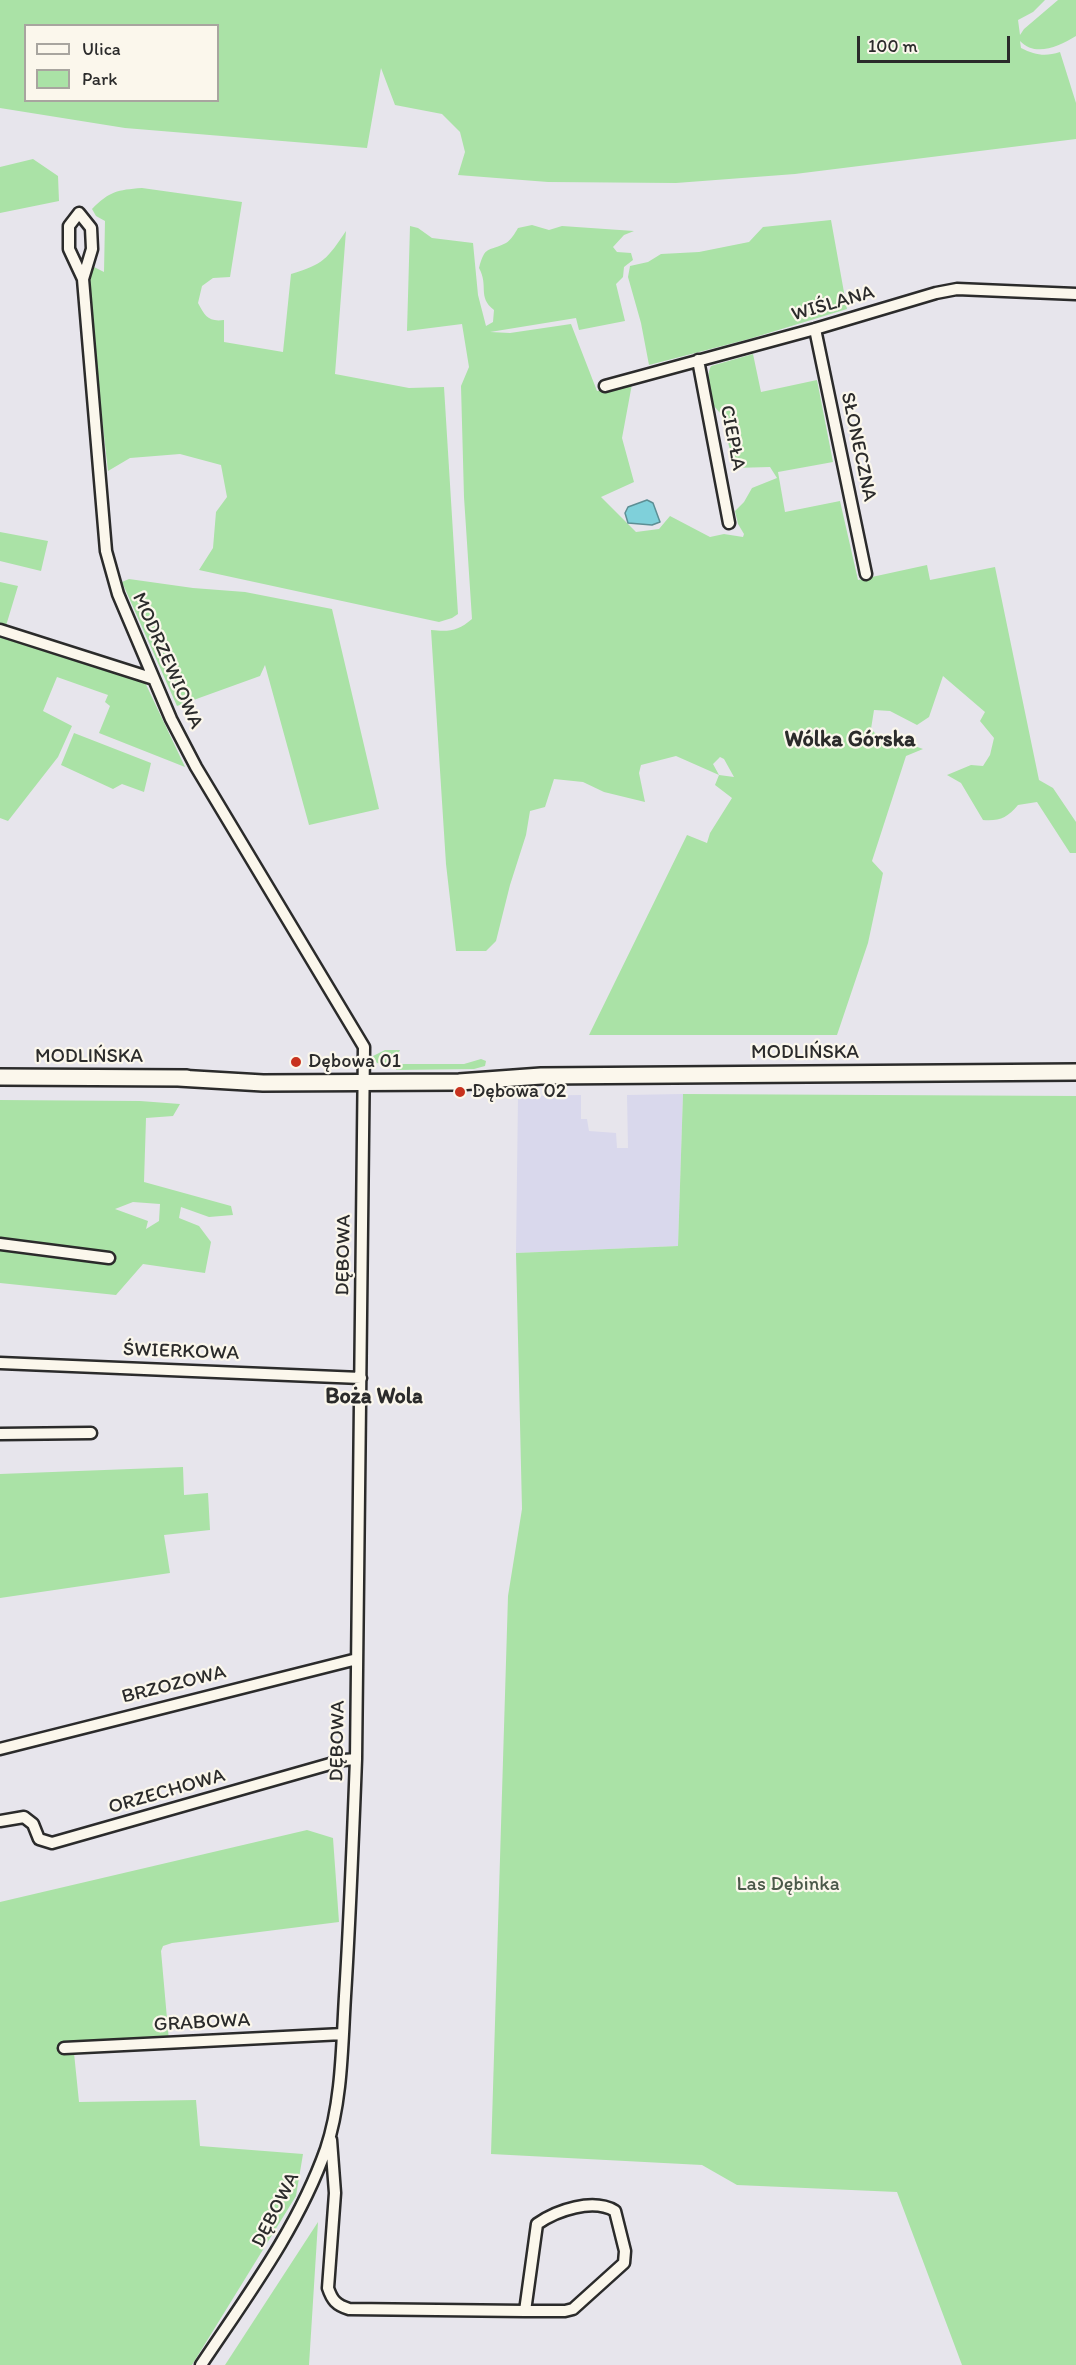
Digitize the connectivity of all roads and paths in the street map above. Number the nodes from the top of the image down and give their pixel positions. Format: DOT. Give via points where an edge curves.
graph roads {
  1 [pos="83,279"];
  2 [pos="1076,294"];
  3 [pos="815,329"];
  4 [pos="698,360"];
  5 [pos="605,386"];
  6 [pos="729,523"];
  7 [pos="866,574"];
  8 [pos="0,630"];
  9 [pos="154,679"];
  10 [pos="1076,1072"];
  11 [pos="0,1077"];
  12 [pos="365,1078"];
  13 [pos="0,1244"];
  14 [pos="109,1258"];
  15 [pos="0,1363"];
  16 [pos="361,1378"];
  17 [pos="91,1433"];
  18 [pos="0,1434"];
  19 [pos="357,1659"];
  20 [pos="0,1749"];
  21 [pos="356,1759"];
  22 [pos="0,1821"];
  23 [pos="343,2034"];
  24 [pos="64,2048"];
  25 [pos="330,2126"];
  26 [pos="525,2311"];
  27 [pos="201,2365"];
  1 -- 1 [label="street, MODRZEWIOWA" via="92,249 91,228 79,213 69,226 69,249"];
  1 -- 9 [label="street, MODRZEWIOWA" via="105,551 117,594"];
  2 -- 3 [label="street, WIŚLANA" via="957,290"];
  3 -- 4 [label="street, WIŚLANA"];
  3 -- 7 [label="street, SŁONECZNA"];
  4 -- 5 [label="street, WIŚLANA"];
  4 -- 6 [label="street, CIEPŁA"];
  8 -- 9 [label="street"];
  9 -- 12 [label="street, MODRZEWIOWA" via="196,767 364,1047"];
  10 -- 12 [label="main road, MODLIŃSKA" via="535,1077 493,1081"];
  11 -- 12 [label="main road, MODLIŃSKA" via="178,1078 243,1083"];
  12 -- 16 [label="street, DĘBOWA"];
  13 -- 14 [label="street"];
  15 -- 16 [label="street, ŚWIERKOWA"];
  16 -- 19 [label="street, DĘBOWA"];
  17 -- 18 [label="street"];
  19 -- 20 [label="street, BRZOZOWA"];
  19 -- 21 [label="street, DĘBOWA"];
  21 -- 22 [label="street, ORZECHOWA" via="52,1843 39,1839 33,1824 24,1817"];
  21 -- 23 [label="street, DĘBOWA"];
  23 -- 24 [label="street, GRABOWA"];
  23 -- 25 [label="street, DĘBOWA" via="338,2093"];
  25 -- 26 [label="street" via="334,2193 328,2288 338,2305 349,2309"];
  25 -- 27 [label="street, DĘBOWA" via="326,2148 297,2215"];
  26 -- 26 [label="street" via="573,2309 624,2263 626,2251 615,2211 590,2205 547,2217 537,2224"];
}
